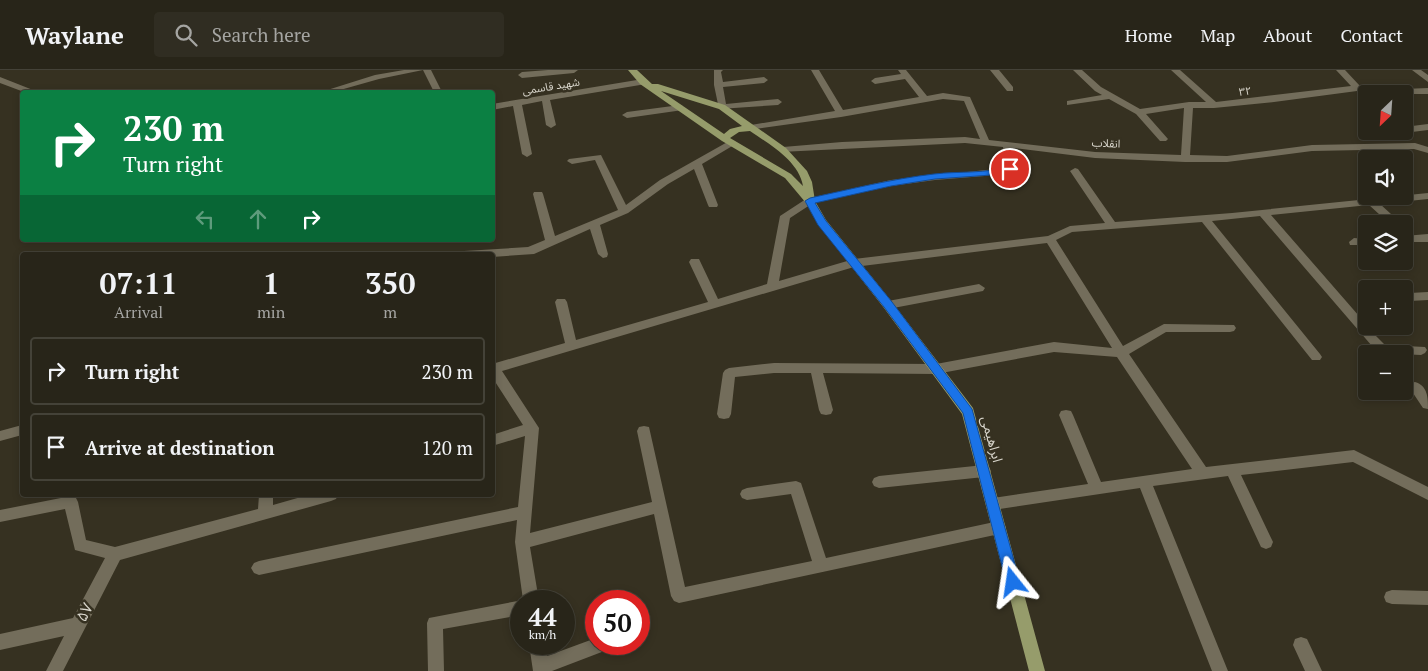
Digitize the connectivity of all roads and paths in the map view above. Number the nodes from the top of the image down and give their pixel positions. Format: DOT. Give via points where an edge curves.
graph roads {
  1 [pos="419,70"];
  2 [pos="427,70"];
  3 [pos="574,70"];
  4 [pos="632,70"];
  5 [pos="719,70"];
  6 [pos="815,70"];
  7 [pos="994,70"];
  8 [pos="1077,70"];
  9 [pos="1175,70"];
  10 [pos="1340,70"];
  11 [pos="1416,70"];
  12 [pos="378,73"];
  13 [pos="904,73"];
  14 [pos="522,75"];
  15 [pos="1428,79"];
  16 [pos="0,80"];
  17 [pos="764,80"];
  18 [pos="875,81"];
  19 [pos="643,82"];
  20 [pos="718,85"];
  21 [pos="1357,88"];
  22 [pos="1010,89"];
  23 [pos="25,90"];
  24 [pos="331,90"];
  25 [pos="437,90"];
  26 [pos="1428,91"];
  27 [pos="1111,96"];
  28 [pos="925,99"];
  29 [pos="546,100"];
  30 [pos="778,102"];
  31 [pos="517,103"];
  32 [pos="1070,103"];
  33 [pos="1190,105"];
  34 [pos="1214,105"];
  35 [pos="495,107"];
  36 [pos="722,107"];
  37 [pos="680,108"];
  38 [pos="1139,112"];
  39 [pos="841,114"];
  40 [pos="627,116"];
  41 [pos="551,124"];
  42 [pos="1428,127"];
  43 [pos="751,128"];
  44 [pos="1413,129"];
  45 [pos="1164,139"];
  46 [pos="1409,140"];
  47 [pos="728,141"];
  48 [pos="986,143"];
  49 [pos="1008,146"];
  50 [pos="1415,146"];
  51 [pos="783,150"];
  52 [pos="1428,150"];
  53 [pos="527,154"];
  54 [pos="1185,159"];
  55 [pos="572,161"];
  56 [pos="697,163"];
  57 [pos="1075,171"];
  58 [pos="538,194"];
  59 [pos="1428,196"];
  60 [pos="1413,198"];
  61 [pos="810,201"];
  62 [pos="1358,203"];
  63 [pos="713,205"];
  64 [pos="1375,205"];
  65 [pos="624,211"];
  66 [pos="1263,213"];
  67 [pos="1386,215"];
  68 [pos="1205,219"];
  69 [pos="594,224"];
  70 [pos="1112,226"];
  71 [pos="1428,238"];
  72 [pos="1050,239"];
  73 [pos="1413,239"];
  74 [pos="551,242"];
  75 [pos="1354,242"];
  76 [pos="1358,242"];
  77 [pos="495,253"];
  78 [pos="603,254"];
  79 [pos="695,262"];
  80 [pos="854,263"];
  81 [pos="772,288"];
  82 [pos="979,288"];
  83 [pos="1428,296"];
  84 [pos="1413,297"];
  85 [pos="561,302"];
  86 [pos="715,304"];
  87 [pos="888,305"];
  88 [pos="1230,328"];
  89 [pos="572,346"];
  90 [pos="1421,350"];
  91 [pos="1121,353"];
  92 [pos="1316,358"];
  93 [pos="495,368"];
  94 [pos="816,368"];
  95 [pos="936,369"];
  96 [pos="495,372"];
  97 [pos="1415,387"];
  98 [pos="1428,404"];
  99 [pos="826,410"];
  100 [pos="724,414"];
  101 [pos="1066,415"];
  102 [pos="532,428"];
  103 [pos="20,431"];
  104 [pos="644,431"];
  105 [pos="0,436"];
  106 [pos="495,440"];
  107 [pos="1232,470"];
  108 [pos="984,471"];
  109 [pos="1203,473"];
  110 [pos="879,482"];
  111 [pos="1144,482"];
  112 [pos="1097,489"];
  113 [pos="747,494"];
  114 [pos="1428,494"];
  115 [pos="266,497"];
  116 [pos="323,497"];
  117 [pos="993,504"];
  118 [pos="660,506"];
  119 [pos="525,512"];
  120 [pos="266,513"];
  121 [pos="0,516"];
  122 [pos="999,528"];
  123 [pos="522,542"];
  124 [pos="1266,542"];
  125 [pos="115,554"];
  126 [pos="821,566"];
  127 [pos="259,568"];
  128 [pos="529,590"];
  129 [pos="1392,597"];
  130 [pos="1428,598"];
  131 [pos="510,609"];
  132 [pos="77,625"];
  133 [pos="0,642"];
  134 [pos="1301,645"];
  135 [pos="585,651"];
  136 [pos="539,655"];
  137 [pos="541,669"];
  138 [pos="54,671"];
  139 [pos="436,671"];
  140 [pos="1037,671"];
  141 [pos="1220,671"];
  142 [pos="1314,671"];
  1 -- 12 [label="street"];
  2 -- 25 [label="street"];
  3 -- 14 [label="street"];
  4 -- 19 [label="main road"];
  5 -- 20 [label="street"];
  6 -- 39 [label="street"];
  7 -- 22 [label="street"];
  8 -- 27 [label="street"];
  9 -- 34 [label="street"];
  10 -- 21 [label="street"];
  11 -- 15 [label="street"];
  12 -- 24 [label="street"];
  13 -- 18 [label="street"];
  13 -- 28 [label="street"];
  16 -- 23 [label="street"];
  17 -- 20 [label="street"];
  19 -- 29 [label="street, شهید قاسمی"];
  19 -- 36 [label="main road"];
  19 -- 37 [label="main road"];
  20 -- 36 [label="street"];
  21 -- 26 [label="street, ۳۲" via="1379,93"];
  21 -- 34 [label="street, ۳۲"];
  27 -- 32 [label="street"];
  27 -- 38 [label="street"];
  28 -- 39 [label="street"];
  28 -- 48 [label="street" via="943,96 967,99"];
  29 -- 31 [label="street, شهید قاسمی"];
  29 -- 41 [label="street"];
  30 -- 36 [label="street"];
  31 -- 35 [label="street, شهید قاسمی"];
  31 -- 53 [label="street"];
  33 -- 34 [label="street, ۳۲"];
  33 -- 38 [label="street, ۳۲"];
  33 -- 54 [label="street"];
  36 -- 43 [label="main road"];
  37 -- 40 [label="street"];
  37 -- 47 [label="main road"];
  38 -- 45 [label="street"];
  39 -- 43 [label="street"];
  42 -- 44 [label="street"];
  43 -- 47 [label="main road" via="727,135"];
  43 -- 51 [label="main road"];
  46 -- 50 [label="street"];
  47 -- 56 [label="street"];
  47 -- 61 [label="main road" via="784,173"];
  48 -- 49 [label="street, انقلاب"];
  48 -- 51 [label="street, انقلاب" via="965,140 870,143"];
  49 -- 54 [label="street, انقلاب" via="1095,155"];
  49 -- 61 [label="street" via="1010,169 1006,172 891,183"];
  50 -- 52 [label="street, انقلاب"];
  50 -- 54 [label="street, انقلاب" via="1312,148 1227,159"];
  51 -- 61 [label="main road" via="802,171"];
  55 -- 65 [label="street" via="598,157"];
  56 -- 63 [label="street"];
  56 -- 65 [label="street"];
  57 -- 70 [label="street"];
  58 -- 74 [label="street"];
  59 -- 60 [label="street"];
  61 -- 80 [label="main road, ابراهیمی"];
  61 -- 81 [label="street" via="785,216"];
  62 -- 66 [label="street"];
  64 -- 67 [label="street"];
  65 -- 69 [label="street"];
  66 -- 68 [label="street"];
  66 -- 90 [label="street" via="1382,350"];
  68 -- 70 [label="street"];
  68 -- 92 [label="street"];
  69 -- 74 [label="street"];
  69 -- 78 [label="street"];
  70 -- 72 [label="street" via="1070,229"];
  71 -- 73 [label="street"];
  72 -- 80 [label="street"];
  72 -- 91 [label="street"];
  74 -- 77 [label="street" via="530,251"];
  75 -- 76 [label="street"];
  79 -- 86 [label="street"];
  80 -- 81 [label="street"];
  80 -- 87 [label="main road, ابراهیمی"];
  81 -- 86 [label="street"];
  82 -- 87 [label="street"];
  83 -- 84 [label="street"];
  85 -- 89 [label="street"];
  86 -- 89 [label="street"];
  87 -- 95 [label="main road, ابراهیمی"];
  88 -- 91 [label="street" via="1164,328"];
  89 -- 93 [label="street"];
  91 -- 95 [label="street" via="1054,347"];
  91 -- 109 [label="street"];
  94 -- 95 [label="street"];
  94 -- 99 [label="street"];
  94 -- 100 [label="street" via="729,373"];
  95 -- 108 [label="main road, ابراهیمی" via="968,412"];
  96 -- 102 [label="street"];
  97 -- 98 [label="street"];
  101 -- 112 [label="street"];
  102 -- 106 [label="street"];
  102 -- 119 [label="street"];
  103 -- 105 [label="street"];
  104 -- 118 [label="street"];
  107 -- 109 [label="street"];
  107 -- 114 [label="street" via="1354,456"];
  107 -- 124 [label="street"];
  108 -- 110 [label="street"];
  108 -- 117 [label="main road, ابراهیمی"];
  109 -- 111 [label="street"];
  111 -- 112 [label="street"];
  111 -- 141 [label="street"];
  112 -- 117 [label="street"];
  113 -- 126 [label="street" via="796,487"];
  115 -- 120 [label="street"];
  116 -- 120 [label="street"];
  117 -- 122 [label="main road, ابراهیمی"];
  118 -- 123 [label="street"];
  118 -- 126 [label="street" via="679,596"];
  119 -- 123 [label="street"];
  119 -- 127 [label="street"];
  120 -- 125 [label="street"];
  121 -- 125 [label="street" via="71,502 80,545"];
  122 -- 126 [label="street"];
  122 -- 140 [label="main road, ابراهیمی"];
  123 -- 128 [label="street"];
  125 -- 132 [label="street, ۵۷"];
  129 -- 130 [label="street"];
  131 -- 139 [label="street" via="435,623"];
  132 -- 133 [label="street"];
  132 -- 138 [label="street, ۵۷"];
  134 -- 142 [label="street"];
  135 -- 137 [label="street"];
  136 -- 137 [label="street"];
}
